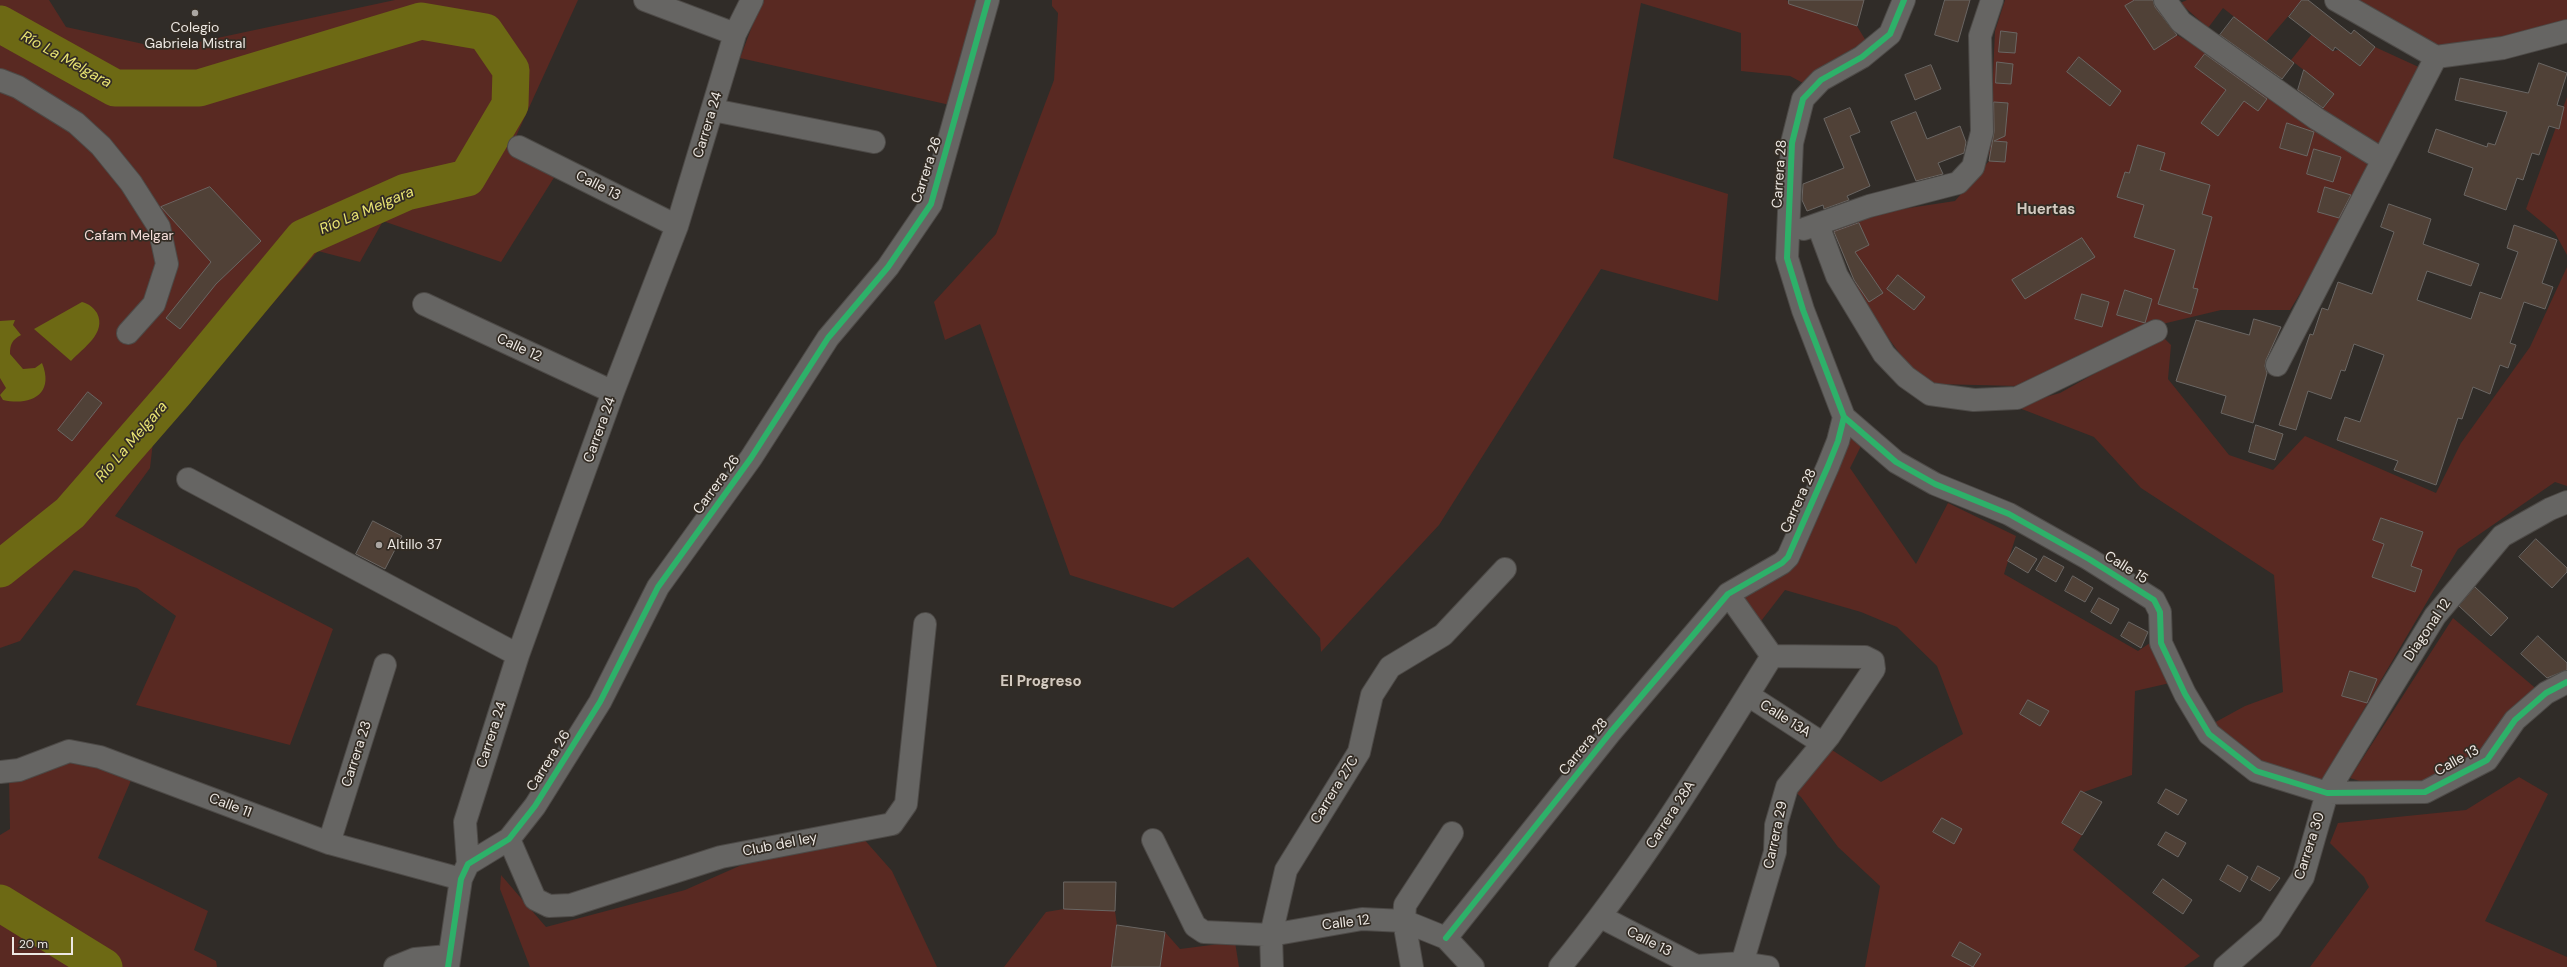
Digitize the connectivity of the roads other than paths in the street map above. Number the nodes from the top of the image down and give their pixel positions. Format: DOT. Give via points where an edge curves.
graph roads {
  1 [pos="645,0"];
  2 [pos="752,0"];
  3 [pos="988,0"];
  4 [pos="1904,0"];
  5 [pos="1992,0"];
  6 [pos="2165,0"];
  7 [pos="2336,0"];
  8 [pos="2567,31"];
  9 [pos="736,34"];
  10 [pos="2436,57"];
  11 [pos="0,80"];
  12 [pos="713,110"];
  13 [pos="874,142"];
  14 [pos="520,146"];
  15 [pos="2383,160"];
  16 [pos="1818,225"];
  17 [pos="677,226"];
  18 [pos="1788,232"];
  19 [pos="424,304"];
  20 [pos="2156,331"];
  21 [pos="128,333"];
  22 [pos="2277,365"];
  23 [pos="613,392"];
  24 [pos="1844,417"];
  25 [pos="188,479"];
  26 [pos="2566,504"];
  27 [pos="1505,569"];
  28 [pos="1728,594"];
  29 [pos="926,624"];
  30 [pos="518,655"];
  31 [pos="1772,656"];
  32 [pos="385,665"];
  33 [pos="2567,682"];
  34 [pos="1748,695"];
  35 [pos="1822,743"];
  36 [pos="0,772"];
  37 [pos="2327,793"];
  38 [pos="1452,833"];
  39 [pos="509,838"];
  40 [pos="1153,840"];
  41 [pos="329,843"];
  42 [pos="465,871"];
  43 [pos="1601,918"];
  44 [pos="1404,921"];
  45 [pos="1271,935"];
  46 [pos="1446,938"];
  47 [pos="448,962"];
  48 [pos="1741,965"];
  49 [pos="395,967"];
  50 [pos="1272,967"];
  51 [pos="1412,967"];
  52 [pos="1473,967"];
  53 [pos="1560,967"];
  54 [pos="1768,967"];
  55 [pos="2225,967"];
  1 -- 9 [label="street"];
  2 -- 9 [label="street, Carrera 24"];
  3 -- 39 [label="street, Carrera 26" via="931,204 888,267 828,338 751,458 658,587 600,702 535,806"];
  4 -- 18 [label="street, Carrera 28" via="1890,34 1862,57 1821,80 1803,99 1792,143"];
  5 -- 16 [label="street" via="1980,36 1982,132 1973,167 1958,182 1869,206"];
  6 -- 15 [label="street" via="2181,22 2317,119"];
  7 -- 10 [label="street"];
  8 -- 10 [label="street" via="2503,48"];
  9 -- 12 [label="street, Carrera 24"];
  10 -- 15 [label="street"];
  11 -- 21 [label="street" via="18,87 76,123 101,146 131,183 159,227 167,264 154,304"];
  12 -- 13 [label="street"];
  12 -- 17 [label="street, Carrera 24"];
  14 -- 17 [label="street, Calle 13"];
  15 -- 22 [label="street"];
  16 -- 18 [label="street"];
  16 -- 20 [label="street" via="1838,276 1884,354 1906,377 1930,394 1974,400 2017,398"];
  17 -- 23 [label="street, Carrera 24"];
  18 -- 24 [label="street, Carrera 28" via="1787,258 1803,310"];
  19 -- 23 [label="street, Calle 12"];
  23 -- 30 [label="street, Carrera 24"];
  24 -- 28 [label="street, Carrera 28" via="1833,454 1788,557"];
  24 -- 37 [label="street, Calle 15" via="1896,462 1935,484 2009,514 2089,559 2154,600 2160,612 2161,642 2185,694 2209,734 2256,771"];
  25 -- 30 [label="street"];
  26 -- 37 [label="street, Diagonal 12" via="2502,536 2464,579 2435,616"];
  27 -- 45 [label="street, Carrera 27C" via="1443,635 1390,667 1372,695 1359,752 1286,870"];
  28 -- 31 [label="street"];
  28 -- 46 [label="street, Carrera 28" via="1610,733"];
  29 -- 39 [label="street, Club del ley" via="906,804 892,824 721,857 571,905 549,906 535,899"];
  30 -- 42 [label="street, Carrera 24" via="465,822"];
  31 -- 34 [label="street, Carrera 28A"];
  31 -- 35 [label="street, Carrera 29" via="1865,657 1874,661 1874,669"];
  32 -- 41 [label="street, Carrera 23"];
  33 -- 37 [label="street, Calle 13" via="2546,693 2515,720 2487,760 2426,792"];
  34 -- 35 [label="street, Calle 13A"];
  34 -- 43 [label="street, Carrera 28A"];
  35 -- 48 [label="street, Carrera 29" via="1787,787 1776,825 1775,852"];
  36 -- 41 [label="street, Calle 11" via="19,770 69,751 100,757"];
  37 -- 55 [label="street, Carrera 30" via="2303,877 2270,928"];
  38 -- 44 [label="street" via="1405,905"];
  39 -- 42 [label="street, Carrera 26"];
  40 -- 45 [label="street, Calle 12" via="1195,926 1204,932"];
  41 -- 42 [label="street, Calle 11"];
  42 -- 47 [label="street"];
  43 -- 48 [label="street, Calle 13" via="1696,966"];
  43 -- 53 [label="street, Carrera 28A"];
  44 -- 45 [label="street, Calle 12" via="1362,919"];
  44 -- 46 [label="street, Calle 12"];
  44 -- 51 [label="street"];
  45 -- 50 [label="street, Carrera 27C"];
  46 -- 52 [label="street, Calle 12"];
  47 -- 49 [label="street" via="414,959"];
  48 -- 54 [label="street, Calle 13"];
}
